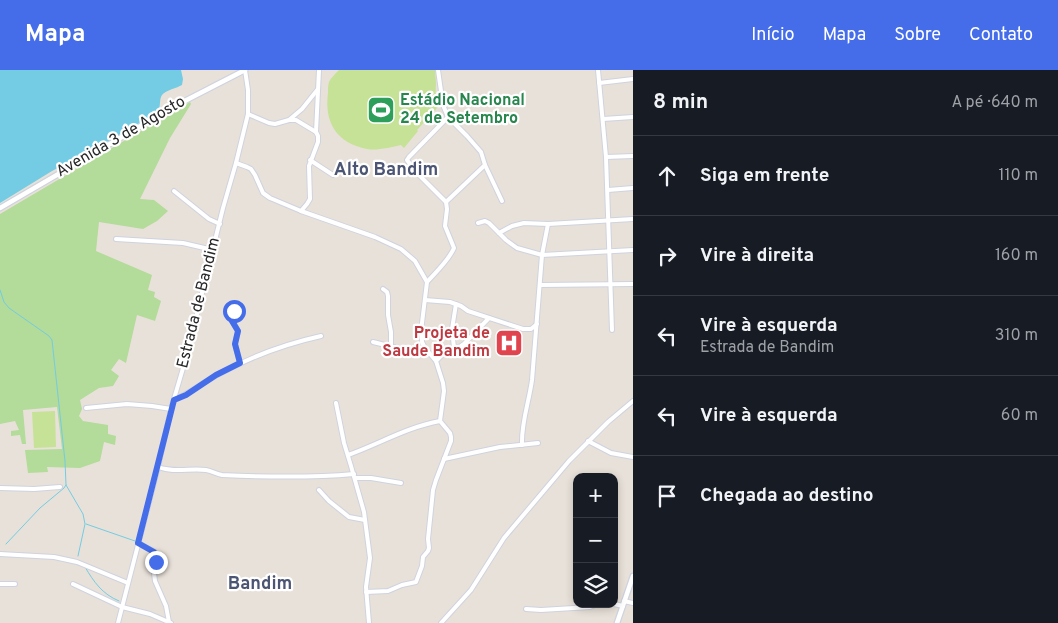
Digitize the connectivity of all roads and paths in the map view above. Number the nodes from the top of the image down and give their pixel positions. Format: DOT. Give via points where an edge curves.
graph roads {
  1 [pos="245,70"];
  2 [pos="319,70"];
  3 [pos="438,70"];
  4 [pos="598,70"];
  5 [pos="633,79"];
  6 [pos="599,83"];
  7 [pos="318,89"];
  8 [pos="248,114"];
  9 [pos="448,117"];
  10 [pos="633,117"];
  11 [pos="603,119"];
  12 [pos="289,120"];
  13 [pos="316,132"];
  14 [pos="633,156"];
  15 [pos="606,158"];
  16 [pos="310,160"];
  17 [pos="236,163"];
  18 [pos="485,165"];
  19 [pos="334,175"];
  20 [pos="633,188"];
  21 [pos="608,190"];
  22 [pos="174,191"];
  23 [pos="502,201"];
  24 [pos="446,202"];
  25 [pos="0,208"];
  26 [pos="301,211"];
  27 [pos="633,219"];
  28 [pos="609,220"];
  29 [pos="478,223"];
  30 [pos="220,224"];
  31 [pos="548,224"];
  32 [pos="499,233"];
  33 [pos="116,239"];
  34 [pos="213,250"];
  35 [pos="633,250"];
  36 [pos="610,251"];
  37 [pos="542,255"];
  38 [pos="428,282"];
  39 [pos="610,284"];
  40 [pos="633,284"];
  41 [pos="540,285"];
  42 [pos="384,289"];
  43 [pos="425,300"];
  44 [pos="456,304"];
  45 [pos="234,311"];
  46 [pos="489,318"];
  47 [pos="537,324"];
  48 [pos="612,330"];
  49 [pos="321,336"];
  50 [pos="373,342"];
  51 [pos="391,346"];
  52 [pos="425,348"];
  53 [pos="454,348"];
  54 [pos="436,361"];
  55 [pos="240,363"];
  56 [pos="174,400"];
  57 [pos="633,401"];
  58 [pos="336,403"];
  59 [pos="86,408"];
  60 [pos="171,409"];
  61 [pos="440,421"];
  62 [pos="588,441"];
  63 [pos="538,443"];
  64 [pos="522,445"];
  65 [pos="348,455"];
  66 [pos="633,457"];
  67 [pos="444,459"];
  68 [pos="158,467"];
  69 [pos="354,476"];
  70 [pos="400,483"];
  71 [pos="60,487"];
  72 [pos="0,488"];
  73 [pos="319,490"];
  74 [pos="365,520"];
  75 [pos="138,543"];
  76 [pos="0,554"];
  77 [pos="633,576"];
  78 [pos="128,583"];
  79 [pos="0,584"];
  80 [pos="15,584"];
  81 [pos="73,584"];
  82 [pos="366,592"];
  83 [pos="618,604"];
  84 [pos="623,604"];
  85 [pos="633,604"];
  86 [pos="122,607"];
  87 [pos="574,608"];
  88 [pos="526,609"];
  89 [pos="118,623"];
  90 [pos="170,623"];
  91 [pos="369,623"];
  92 [pos="442,623"];
  93 [pos="616,623"];
  1 -- 8 [label="street, Estrada de Bandim"];
  1 -- 25 [label="street, Avenida 3 de Agosto" via="188,99"];
  2 -- 7 [label="street"];
  3 -- 9 [label="street"];
  4 -- 6 [label="street"];
  5 -- 6 [label="street"];
  6 -- 11 [label="street"];
  7 -- 12 [label="street"];
  7 -- 13 [label="street"];
  8 -- 12 [label="street" via="275,124"];
  8 -- 17 [label="street, Estrada de Bandim"];
  9 -- 18 [label="street" via="481,152"];
  9 -- 24 [label="street" via="407,160"];
  10 -- 11 [label="street"];
  11 -- 15 [label="street"];
  12 -- 13 [label="street" via="296,120"];
  13 -- 16 [label="street" via="318,142"];
  14 -- 15 [label="street"];
  15 -- 21 [label="street"];
  16 -- 19 [label="street"];
  16 -- 26 [label="street" via="310,198"];
  17 -- 26 [label="street" via="251,170 265,195"];
  17 -- 30 [label="street, Estrada de Bandim"];
  18 -- 23 [label="street"];
  18 -- 24 [label="street"];
  20 -- 21 [label="street"];
  21 -- 28 [label="street"];
  22 -- 30 [label="street"];
  24 -- 38 [label="street" via="445,226 454,248"];
  26 -- 38 [label="street" via="401,249 415,261"];
  27 -- 28 [label="street"];
  28 -- 31 [label="street"];
  28 -- 36 [label="street"];
  29 -- 32 [label="street" via="489,222"];
  30 -- 34 [label="street, Estrada de Bandim"];
  31 -- 32 [label="street" via="516,224"];
  31 -- 37 [label="street"];
  32 -- 37 [label="street" via="517,248"];
  33 -- 34 [label="street" via="182,243"];
  34 -- 56 [label="street, Estrada de Bandim"];
  35 -- 36 [label="street"];
  36 -- 37 [label="street"];
  36 -- 39 [label="street"];
  37 -- 41 [label="street"];
  38 -- 43 [label="street"];
  39 -- 40 [label="street"];
  39 -- 41 [label="street"];
  39 -- 48 [label="street"];
  41 -- 47 [label="street"];
  42 -- 51 [label="street" via="388,296"];
  43 -- 44 [label="street"];
  43 -- 52 [label="street" via="421,337"];
  44 -- 46 [label="street"];
  44 -- 53 [label="street" via="452,329"];
  45 -- 55 [label="street" via="232,321 238,331 235,344"];
  46 -- 47 [label="street" via="528,330"];
  46 -- 53 [label="street" via="464,344"];
  47 -- 64 [label="street"];
  49 -- 55 [label="street" via="289,344"];
  50 -- 51 [label="street"];
  51 -- 52 [label="street" via="407,350"];
  52 -- 54 [label="street"];
  53 -- 54 [label="street"];
  54 -- 61 [label="street" via="444,391"];
  55 -- 56 [label="street"];
  56 -- 60 [label="street, Estrada de Bandim"];
  57 -- 62 [label="street"];
  58 -- 65 [label="street"];
  59 -- 60 [label="street" via="128,404"];
  60 -- 68 [label="street, Estrada de Bandim"];
  61 -- 65 [label="street" via="416,426"];
  61 -- 67 [label="street" via="451,437"];
  62 -- 66 [label="street" via="611,453"];
  62 -- 92 [label="street" via="504,538 471,590"];
  63 -- 64 [label="street"];
  64 -- 67 [label="street"];
  65 -- 69 [label="street"];
  67 -- 82 [label="street" via="433,490 429,548 417,580 388,591"];
  68 -- 69 [label="street" via="207,470 222,475"];
  68 -- 75 [label="street, Estrada de Bandim"];
  69 -- 70 [label="street"];
  69 -- 74 [label="street"];
  71 -- 72 [label="street"];
  73 -- 74 [label="street" via="349,518"];
  74 -- 82 [label="street" via="370,563"];
  75 -- 78 [label="street, Estrada de Bandim"];
  75 -- 90 [label="street" via="154,552 155,581"];
  76 -- 78 [label="street" via="77,562"];
  77 -- 84 [label="street"];
  78 -- 86 [label="street, Estrada de Bandim"];
  79 -- 80 [label="street"];
  81 -- 86 [label="street"];
  82 -- 91 [label="street"];
  83 -- 84 [label="street"];
  84 -- 85 [label="street"];
  84 -- 93 [label="street"];
  86 -- 89 [label="street, Estrada de Bandim"];
  86 -- 90 [label="street"];
  87 -- 88 [label="street"];
}
